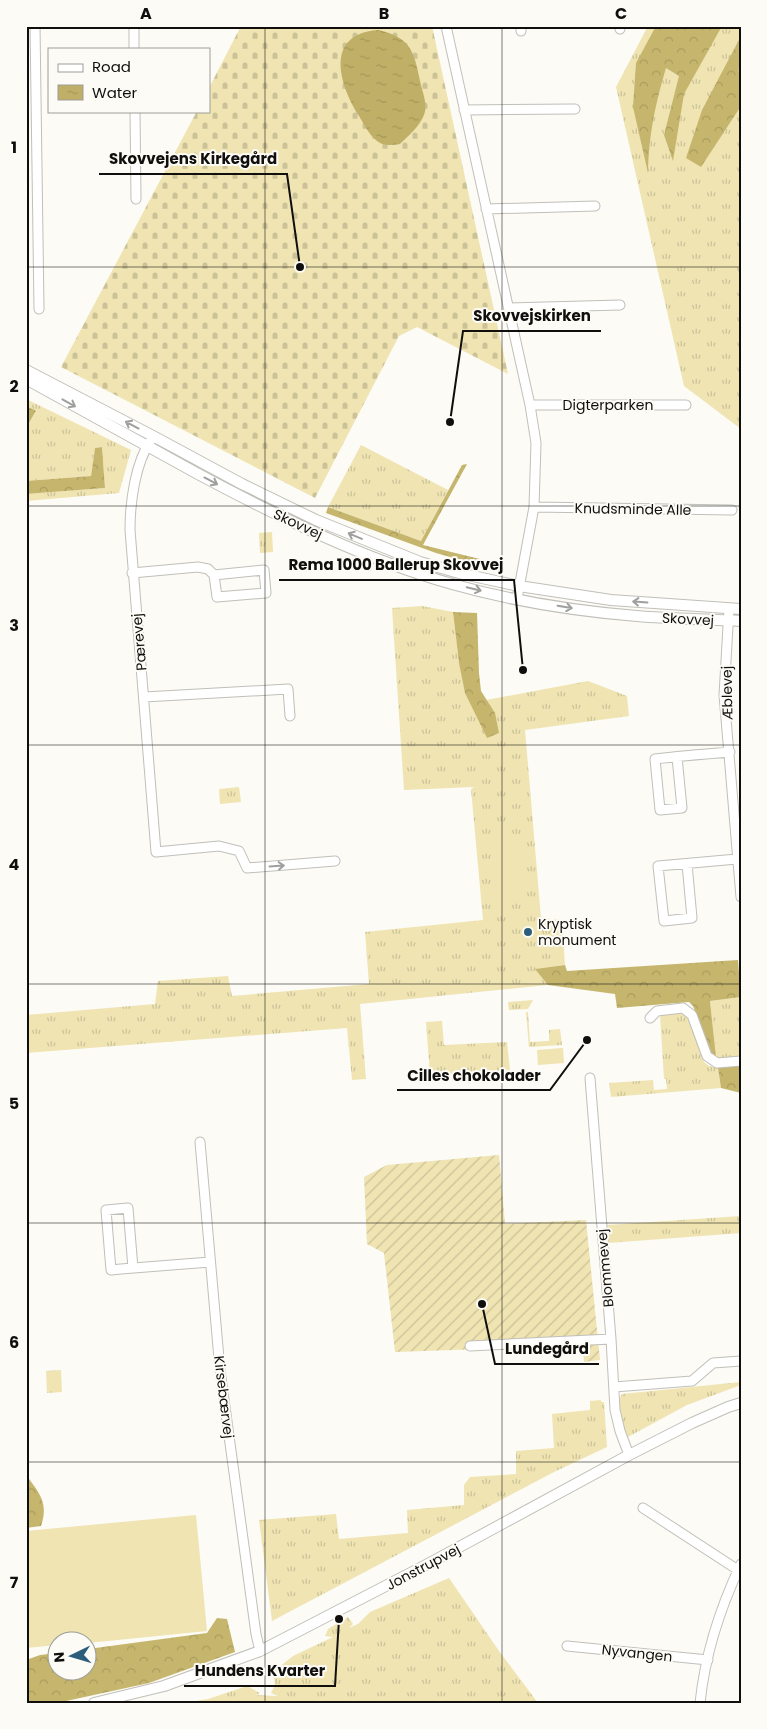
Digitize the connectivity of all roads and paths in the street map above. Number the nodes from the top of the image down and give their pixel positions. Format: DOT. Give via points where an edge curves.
graph roads {
  1 [pos="35,26"];
  2 [pos="134,26"];
  3 [pos="446,26"];
  4 [pos="134,48"];
  5 [pos="575,109"];
  6 [pos="464,110"];
  7 [pos="135,112"];
  8 [pos="136,199"];
  9 [pos="595,206"];
  10 [pos="486,209"];
  11 [pos="620,305"];
  12 [pos="509,308"];
  13 [pos="39,309"];
  14 [pos="26,370"];
  15 [pos="26,379"];
  16 [pos="686,405"];
  17 [pos="530,406"];
  18 [pos="153,436"];
  19 [pos="147,446"];
  20 [pos="534,507"];
  21 [pos="732,510"];
  22 [pos="132,573"];
  23 [pos="214,575"];
  24 [pos="519,586"];
  25 [pos="517,599"];
  26 [pos="729,609"];
  27 [pos="741,609"];
  28 [pos="729,620"];
  29 [pos="741,621"];
  30 [pos="144,696"];
  31 [pos="290,716"];
  32 [pos="730,752"];
  33 [pos="677,757"];
  34 [pos="738,815"];
  35 [pos="737,859"];
  36 [pos="335,861"];
  37 [pos="687,864"];
  38 [pos="741,897"];
  39 [pos="650,1018"];
  40 [pos="741,1061"];
  41 [pos="590,1078"];
  42 [pos="200,1142"];
  43 [pos="210,1262"];
  44 [pos="133,1268"];
  45 [pos="611,1339"];
  46 [pos="470,1346"];
  47 [pos="741,1362"];
  48 [pos="614,1387"];
  49 [pos="741,1403"];
  50 [pos="629,1455"];
  51 [pos="643,1508"];
  52 [pos="739,1567"];
  53 [pos="567,1646"];
  54 [pos="260,1651"];
  55 [pos="708,1660"];
  56 [pos="94,1703"];
  57 [pos="700,1703"];
  1 -- 13 [label="street"];
  2 -- 4 [label="street"];
  3 -- 6 [label="street"];
  5 -- 6 [label="street"];
  6 -- 10 [label="street"];
  7 -- 8 [label="street"];
  9 -- 10 [label="street"];
  10 -- 12 [label="street"];
  11 -- 12 [label="street"];
  12 -- 17 [label="street"];
  18 -- 14 [label="street, Skovvej, one-way"];
  15 -- 19 [label="street, Skovvej, one-way"];
  16 -- 17 [label="street, Digterparken"];
  17 -- 20 [label="street" via="536,443"];
  18 -- 19 [label="street, Pærevej"];
  24 -- 18 [label="street, Skovvej, one-way" via="427,564 316,520"];
  19 -- 22 [label="street, Pærevej" via="135,481 130,511"];
  19 -- 25 [label="street, Skovvej, one-way" via="311,531 371,556 453,584"];
  20 -- 21 [label="street, Knudsminde Alle"];
  20 -- 24 [label="street"];
  22 -- 23 [label="street" via="198,567 208,569"];
  22 -- 30 [label="street, Pærevej"];
  23 -- 23 [label="street" via="216,598 266,592 264,570"];
  24 -- 25 [label="street"];
  26 -- 24 [label="street, Skovvej, one-way" via="611,600"];
  25 -- 28 [label="street, Skovvej, one-way" via="590,612"];
  26 -- 27 [label="street, Skovvej"];
  26 -- 28 [label="street, Æblevej"];
  28 -- 29 [label="street, Skovvej"];
  28 -- 32 [label="street, Æblevej" via="724,695"];
  30 -- 31 [label="street" via="288,689"];
  30 -- 36 [label="street, Pærevej, one-way" via="156,852 219,846 240,851 247,868"];
  32 -- 33 [label="street"];
  32 -- 34 [label="street, Æblevej"];
  33 -- 33 [label="street" via="655,759 660,810 682,808"];
  34 -- 35 [label="street, Æblevej"];
  35 -- 37 [label="street"];
  35 -- 38 [label="street, Æblevej"];
  37 -- 37 [label="street" via="658,866 664,920 692,918"];
  39 -- 40 [label="street" via="657,1011 683,1008 692,1015 707,1056 717,1063"];
  41 -- 45 [label="street, Blommevej"];
  42 -- 43 [label="street, Kirsebærvej"];
  43 -- 44 [label="street"];
  43 -- 54 [label="street, Kirsebærvej" via="220,1370"];
  44 -- 44 [label="street" via="111,1270 106,1210 128,1208"];
  45 -- 46 [label="street"];
  45 -- 48 [label="street, Blommevej"];
  47 -- 48 [label="street" via="713,1363 692,1381"];
  48 -- 50 [label="street, Blommevej" via="615,1410"];
  49 -- 50 [label="street, Jonstrupvej"];
  50 -- 54 [label="street, Jonstrupvej"];
  51 -- 52 [label="street"];
  52 -- 55 [label="street" via="719,1614"];
  53 -- 55 [label="street, Nyvangen"];
  54 -- 56 [label="street, Jonstrupvej" via="164,1686"];
  55 -- 57 [label="street"];
}
